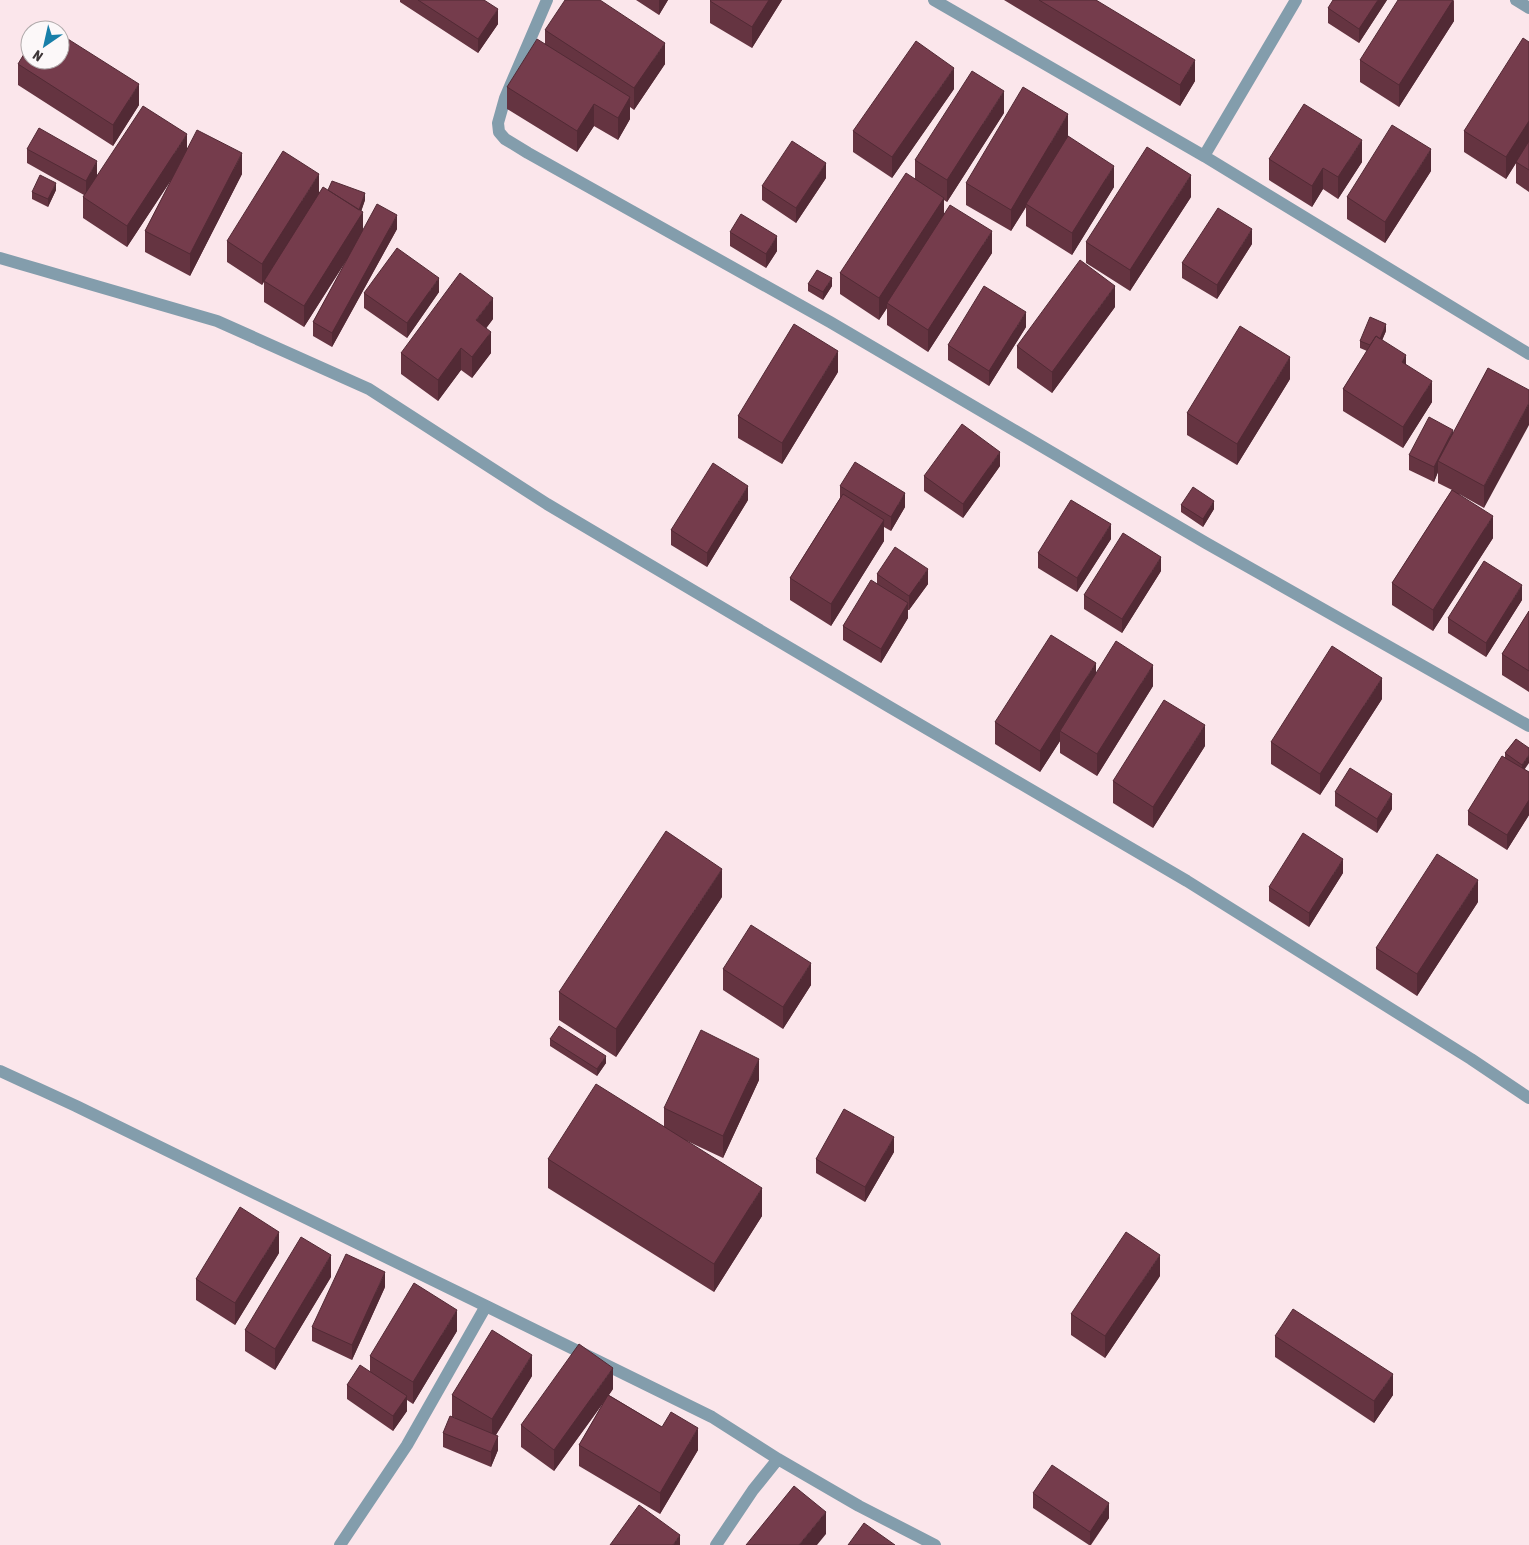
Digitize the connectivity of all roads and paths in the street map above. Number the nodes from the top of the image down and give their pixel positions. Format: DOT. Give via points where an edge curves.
graph roads {
  1 [pos="547,0"];
  2 [pos="934,0"];
  3 [pos="1296,0"];
  4 [pos="1516,0"];
  5 [pos="1529,8"];
  6 [pos="1204,156"];
  7 [pos="0,258"];
  8 [pos="1529,354"];
  9 [pos="1529,726"];
  10 [pos="0,1071"];
  11 [pos="1529,1098"];
  12 [pos="486,1306"];
  13 [pos="778,1459"];
  14 [pos="340,1545"];
  15 [pos="716,1545"];
  16 [pos="935,1545"];
  1 -- 9 [label="street" via="505,98 498,123 499,132 505,139 830,322 1206,543"];
  2 -- 6 [label="street"];
  3 -- 6 [label="street"];
  4 -- 5 [label="street"];
  6 -- 8 [label="street"];
  7 -- 11 [label="street" via="217,321 369,389 556,509 1187,881"];
  10 -- 12 [label="street"];
  12 -- 13 [label="street" via="712,1417"];
  12 -- 14 [label="street" via="407,1446"];
  13 -- 15 [label="street"];
  13 -- 16 [label="street"];
}
